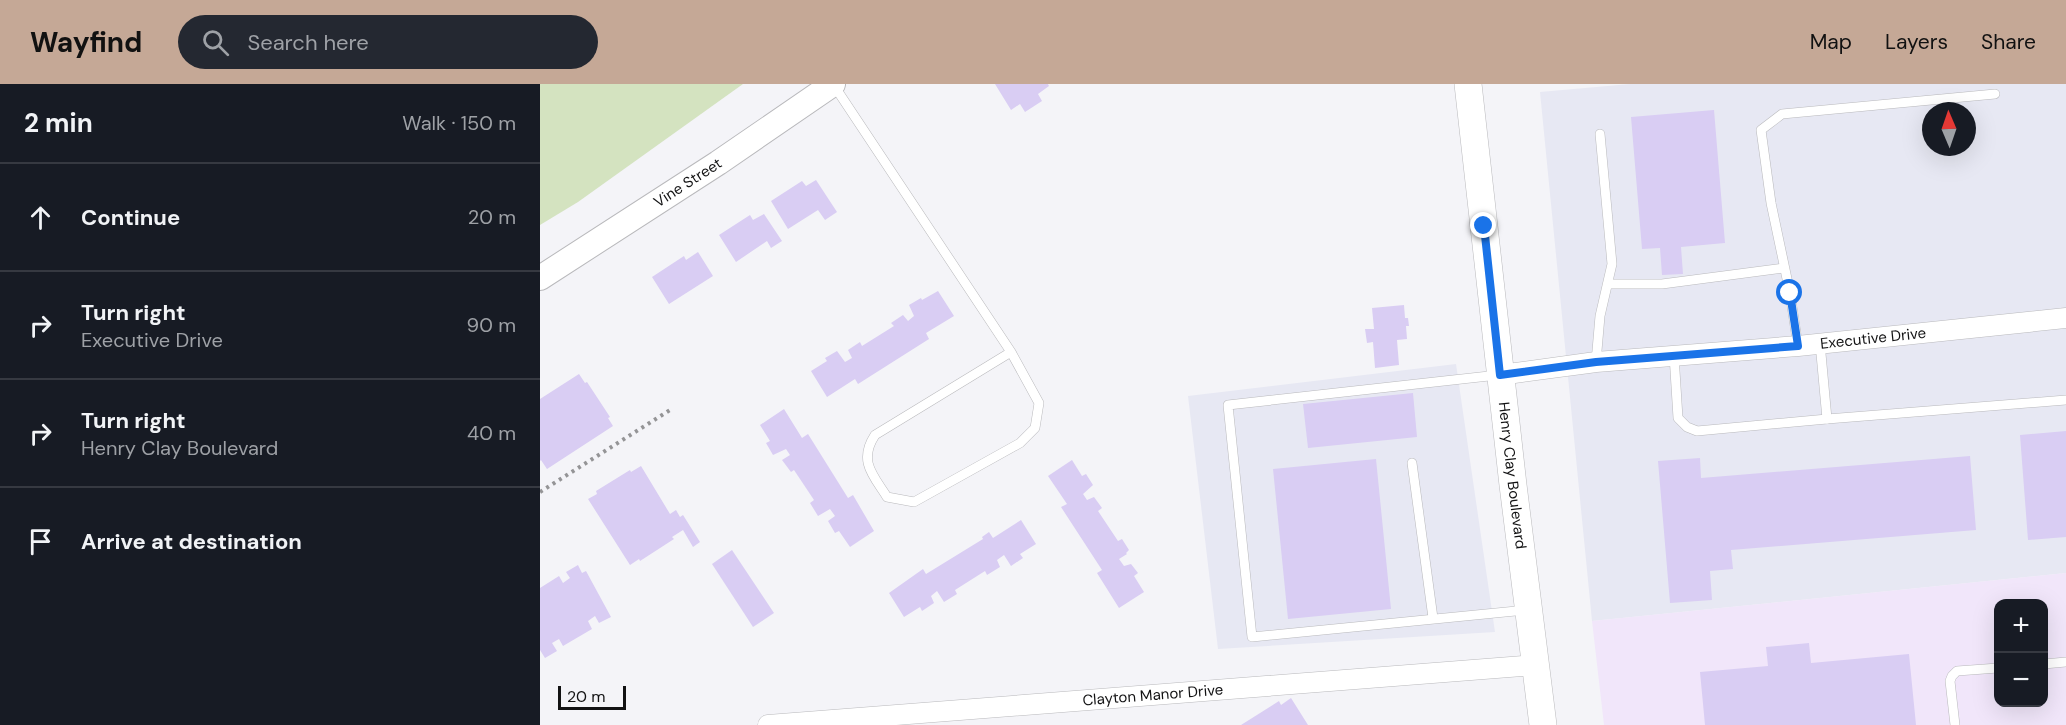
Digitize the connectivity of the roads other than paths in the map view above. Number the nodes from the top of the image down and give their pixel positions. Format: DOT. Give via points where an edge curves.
graph roads {
  1 [pos="833,84"];
  2 [pos="1468,84"];
  3 [pos="1995,94"];
  4 [pos="1600,134"];
  5 [pos="1784,268"];
  6 [pos="540,278"];
  7 [pos="1608,284"];
  8 [pos="2066,318"];
  9 [pos="1820,343"];
  10 [pos="1798,346"];
  11 [pos="1011,352"];
  12 [pos="1674,355"];
  13 [pos="1596,362"];
  14 [pos="1500,375"];
  15 [pos="2066,400"];
  16 [pos="1827,420"];
  17 [pos="1412,462"];
  18 [pos="1529,610"];
  19 [pos="1432,618"];
  20 [pos="2066,662"];
  21 [pos="2048,664"];
  22 [pos="1536,665"];
  23 [pos="1994,668"];
  24 [pos="768,725"];
  25 [pos="1543,725"];
  26 [pos="1955,725"];
  1 -- 6 [label="street, Vine Street"];
  1 -- 11 [label="lane"];
  2 -- 14 [label="main road, Henry Clay Boulevard"];
  3 -- 5 [label="lane" via="1782,114 1761,130"];
  4 -- 7 [label="lane" via="1612,264"];
  5 -- 7 [label="lane" via="1662,284"];
  5 -- 10 [label="lane"];
  7 -- 13 [label="lane" via="1600,316"];
  8 -- 9 [label="street, Executive Drive"];
  9 -- 10 [label="street, Executive Drive"];
  9 -- 16 [label="lane"];
  10 -- 12 [label="street, Executive Drive"];
  11 -- 11 [label="lane" via="1039,403 1035,428 1020,443 914,502 887,497 868,467 867,447 875,435"];
  12 -- 13 [label="street, Executive Drive"];
  12 -- 16 [label="lane" via="1678,418 1687,427 1698,431"];
  13 -- 14 [label="street, Executive Drive"];
  14 -- 18 [label="main road, Henry Clay Boulevard"];
  14 -- 19 [label="lane" via="1228,405 1252,638"];
  15 -- 16 [label="lane"];
  17 -- 19 [label="lane"];
  18 -- 19 [label="lane"];
  18 -- 22 [label="main road, Henry Clay Boulevard"];
  20 -- 21 [label="lane"];
  22 -- 24 [label="street, Clayton Manor Drive"];
  22 -- 25 [label="main road, Henry Clay Boulevard"];
  23 -- 26 [label="lane" via="1957,671 1952,676"];
}
